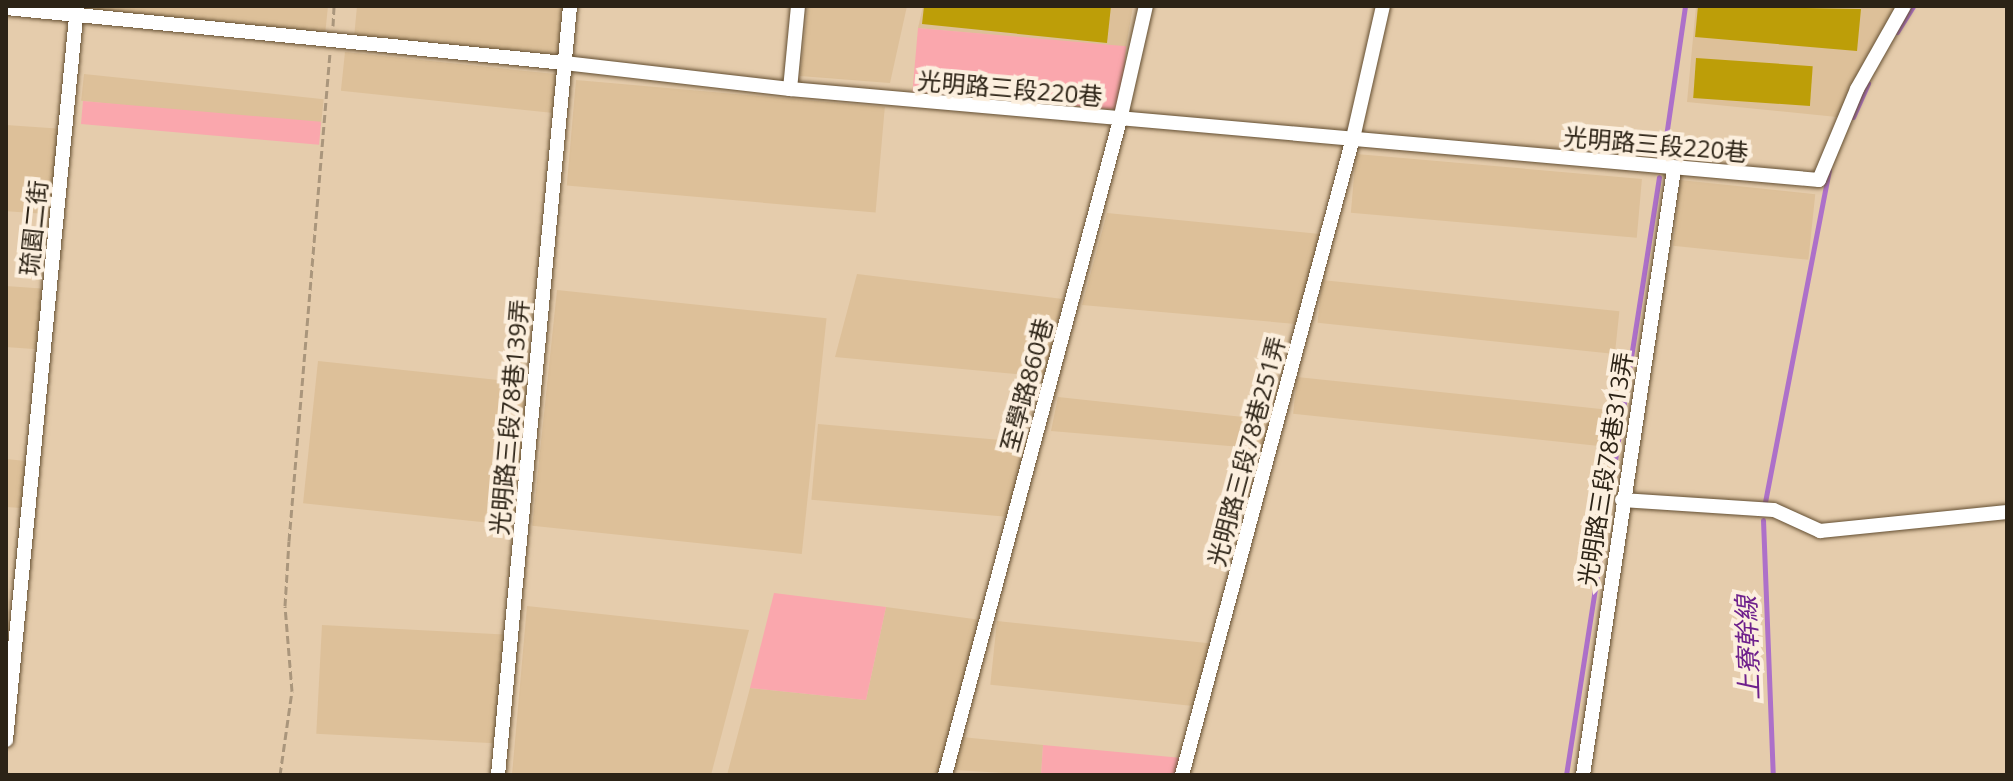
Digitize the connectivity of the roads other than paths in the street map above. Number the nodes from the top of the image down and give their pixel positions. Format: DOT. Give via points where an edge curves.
graph roads {
  1 [pos="570,6"];
  2 [pos="798,6"];
  3 [pos="1146,6"];
  4 [pos="1383,6"];
  5 [pos="1904,6"];
  6 [pos="6,8"];
  7 [pos="76,11"];
  8 [pos="565,63"];
  9 [pos="790,89"];
  10 [pos="1120,120"];
  11 [pos="1353,138"];
  12 [pos="1674,170"];
  13 [pos="1622,500"];
  14 [pos="2007,512"];
  15 [pos="6,740"];
  16 [pos="498,775"];
  17 [pos="945,775"];
  18 [pos="1182,775"];
  19 [pos="1583,775"];
  1 -- 8 [label="street, 光明路三段78巷139弄"];
  2 -- 9 [label="street"];
  3 -- 10 [label="street, 至學路860巷"];
  4 -- 11 [label="street, 光明路三段78巷251弄"];
  5 -- 12 [label="street, 光明路三段220巷" via="1857,89 1819,180"];
  6 -- 7 [label="street, 光明路三段220巷"];
  7 -- 8 [label="street, 光明路三段220巷"];
  7 -- 15 [label="street, 琉園二街"];
  8 -- 9 [label="street, 光明路三段220巷"];
  8 -- 16 [label="street, 光明路三段78巷139弄"];
  9 -- 10 [label="street, 光明路三段220巷"];
  10 -- 11 [label="street, 光明路三段220巷"];
  10 -- 17 [label="street, 至學路860巷"];
  11 -- 12 [label="street, 光明路三段220巷"];
  11 -- 18 [label="street, 光明路三段78巷251弄"];
  12 -- 13 [label="street, 光明路三段78巷313弄"];
  13 -- 14 [label="street" via="1774,510 1820,531"];
  13 -- 19 [label="street, 光明路三段78巷313弄"];
}
